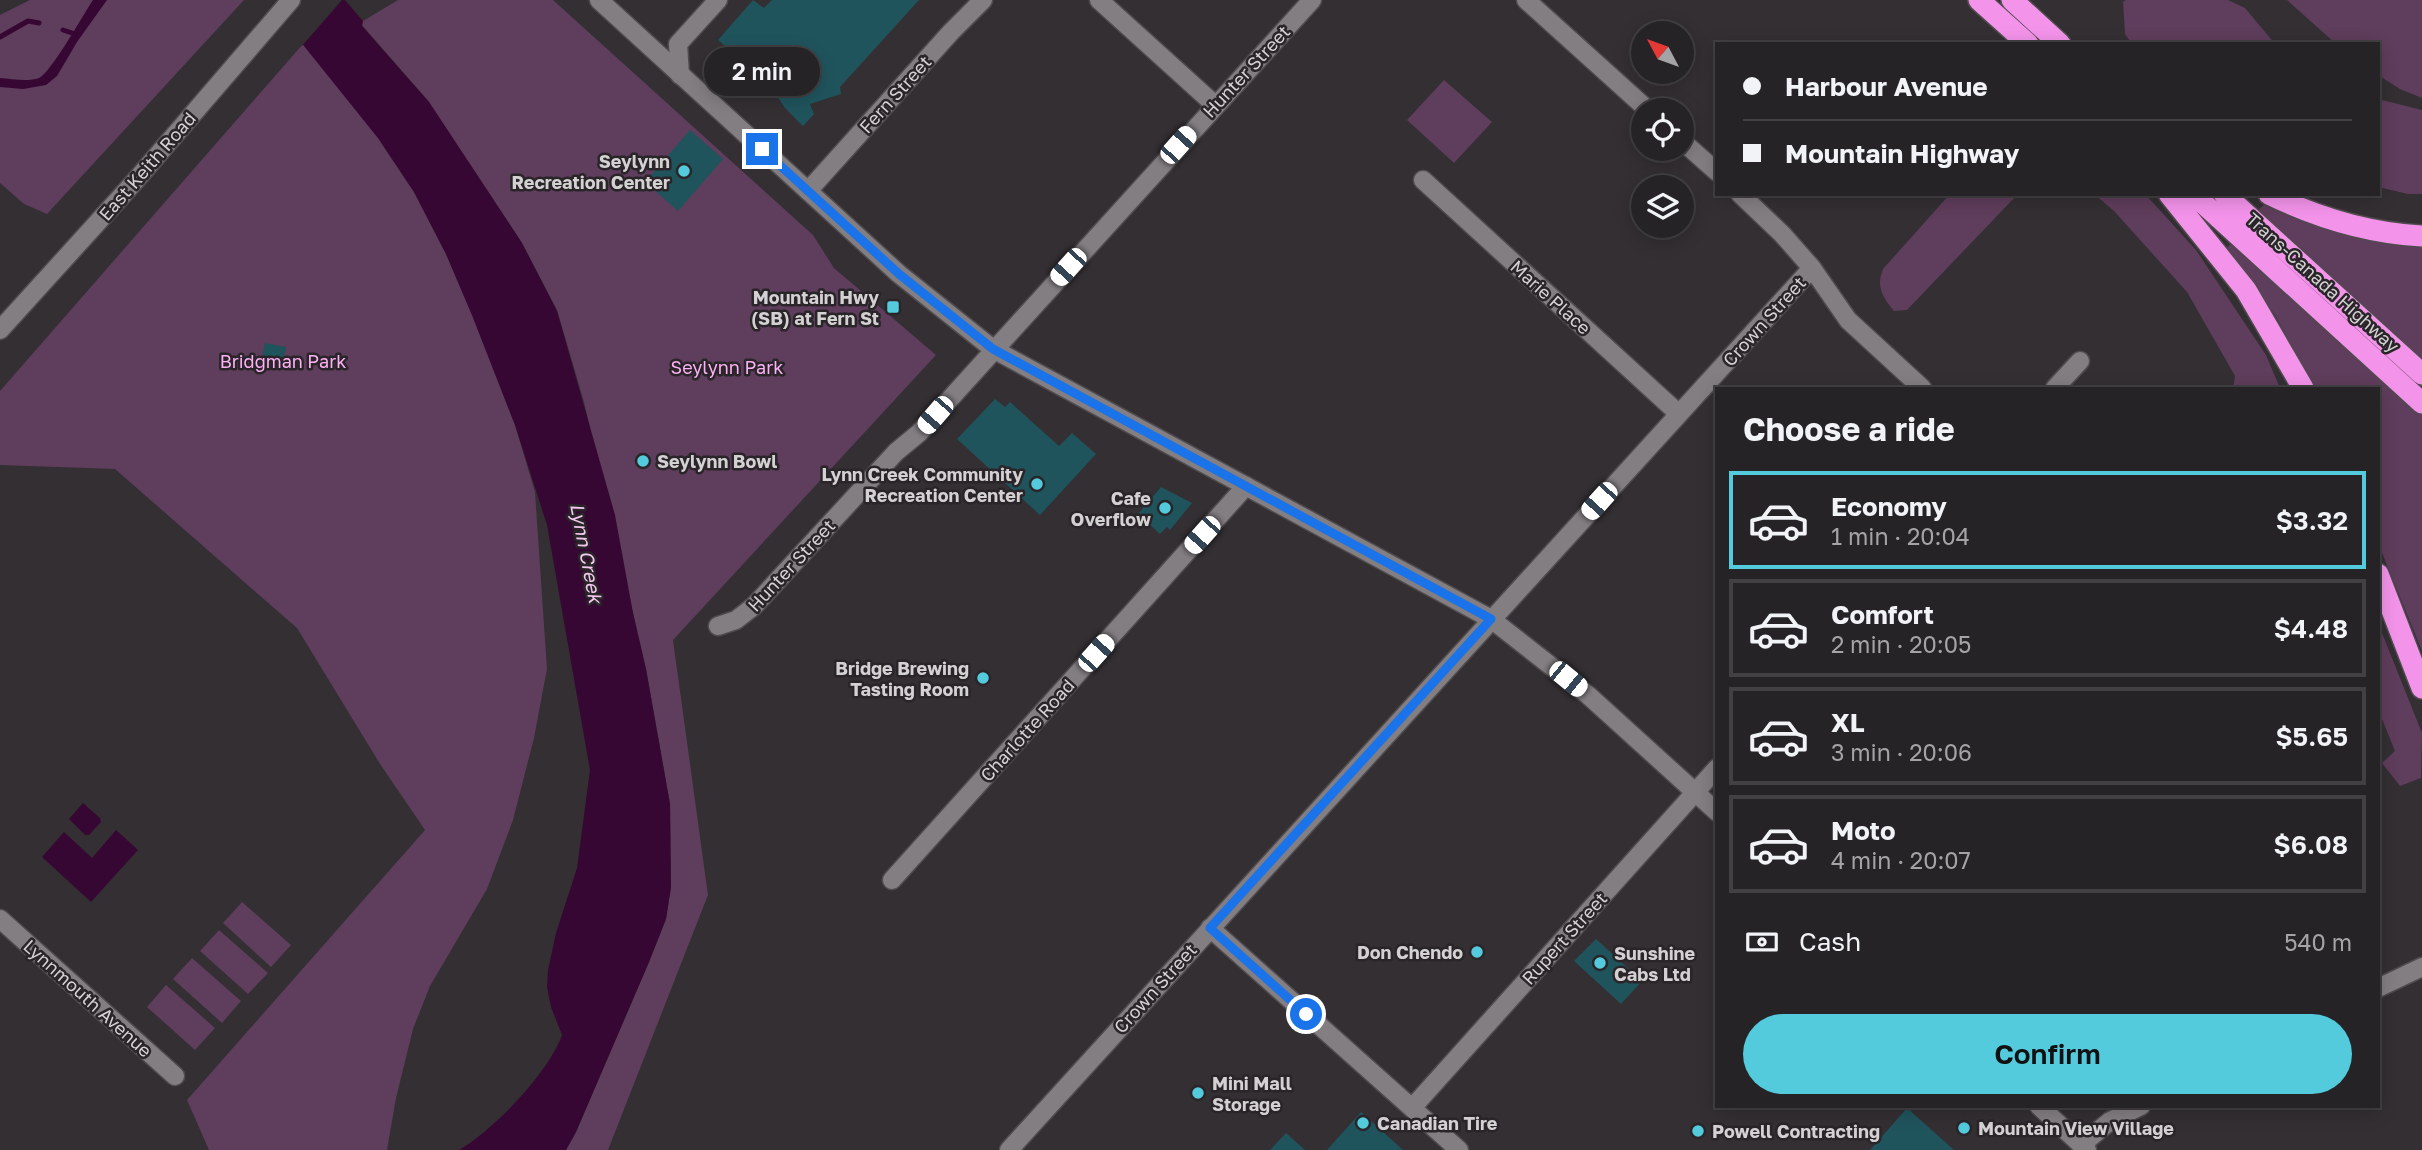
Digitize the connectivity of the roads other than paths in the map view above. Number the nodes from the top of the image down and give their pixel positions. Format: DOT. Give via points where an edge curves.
graph roads {
  1 [pos="291,0"];
  2 [pos="599,0"];
  3 [pos="718,0"];
  4 [pos="1099,0"];
  5 [pos="1312,0"];
  6 [pos="1526,0"];
  7 [pos="1979,0"];
  8 [pos="2012,0"];
  9 [pos="981,1"];
  10 [pos="2026,42"];
  11 [pos="2058,42"];
  12 [pos="647,44"];
  13 [pos="678,44"];
  14 [pos="680,75"];
  15 [pos="1635,98"];
  16 [pos="1215,105"];
  17 [pos="1694,152"];
  18 [pos="1715,170"];
  19 [pos="1423,180"];
  20 [pos="808,191"];
  21 [pos="1742,196"];
  22 [pos="2171,196"];
  23 [pos="2195,196"];
  24 [pos="2226,196"];
  25 [pos="2273,196"];
  26 [pos="2422,236"];
  27 [pos="1812,268"];
  28 [pos="0,330"];
  29 [pos="993,349"];
  30 [pos="2080,361"];
  31 [pos="2422,374"];
  32 [pos="1921,387"];
  33 [pos="2056,387"];
  34 [pos="2302,387"];
  35 [pos="2422,403"];
  36 [pos="1679,414"];
  37 [pos="1246,486"];
  38 [pos="2380,579"];
  39 [pos="1491,619"];
  40 [pos="718,626"];
  41 [pos="2422,688"];
  42 [pos="1715,770"];
  43 [pos="1695,793"];
  44 [pos="1715,810"];
  45 [pos="892,880"];
  46 [pos="0,919"];
  47 [pos="1210,928"];
  48 [pos="2422,967"];
  49 [pos="2380,988"];
  50 [pos="175,1076"];
  51 [pos="1412,1108"];
  52 [pos="2041,1108"];
  53 [pos="2137,1108"];
  54 [pos="2084,1147"];
  55 [pos="1009,1150"];
  56 [pos="1459,1150"];
  1 -- 28 [label="street, East Keith Road"];
  2 -- 12 [label="street"];
  3 -- 13 [label="street"];
  4 -- 16 [label="street"];
  5 -- 16 [label="street, Hunter Street"];
  6 -- 15 [label="street"];
  7 -- 10 [label="highway"];
  8 -- 11 [label="highway"];
  9 -- 20 [label="street, Fern Street"];
  12 -- 13 [label="street"];
  12 -- 14 [label="street"];
  13 -- 14 [label="street"];
  14 -- 20 [label="street"];
  16 -- 29 [label="street, Hunter Street"];
  17 -- 18 [label="street"];
  19 -- 36 [label="street, Marie Place"];
  20 -- 29 [label="street" via="899,274"];
  21 -- 27 [label="street"];
  22 -- 34 [label="highway" via="2246,290"];
  23 -- 35 [label="highway, Trans-Canada Highway"];
  24 -- 31 [label="highway, Trans-Canada Highway"];
  25 -- 26 [label="highway" via="2345,224"];
  27 -- 32 [label="street" via="1848,320"];
  27 -- 36 [label="street, Crown Street"];
  29 -- 37 [label="street"];
  29 -- 40 [label="street, Hunter Street" via="754,606"];
  30 -- 33 [label="street"];
  36 -- 39 [label="street, Crown Street"];
  37 -- 39 [label="street"];
  37 -- 45 [label="street, Charlotte Road"];
  38 -- 41 [label="highway"];
  39 -- 43 [label="street" via="1588,695"];
  39 -- 47 [label="street, Crown Street"];
  42 -- 43 [label="street, Rupert Street"];
  43 -- 44 [label="street"];
  43 -- 51 [label="street, Rupert Street"];
  46 -- 50 [label="street, Lynnmouth Avenue"];
  47 -- 51 [label="street"];
  47 -- 55 [label="street, Crown Street"];
  48 -- 49 [label="street"];
  51 -- 56 [label="street"];
  52 -- 54 [label="street"];
  53 -- 54 [label="street" via="2110,1121"];
}
